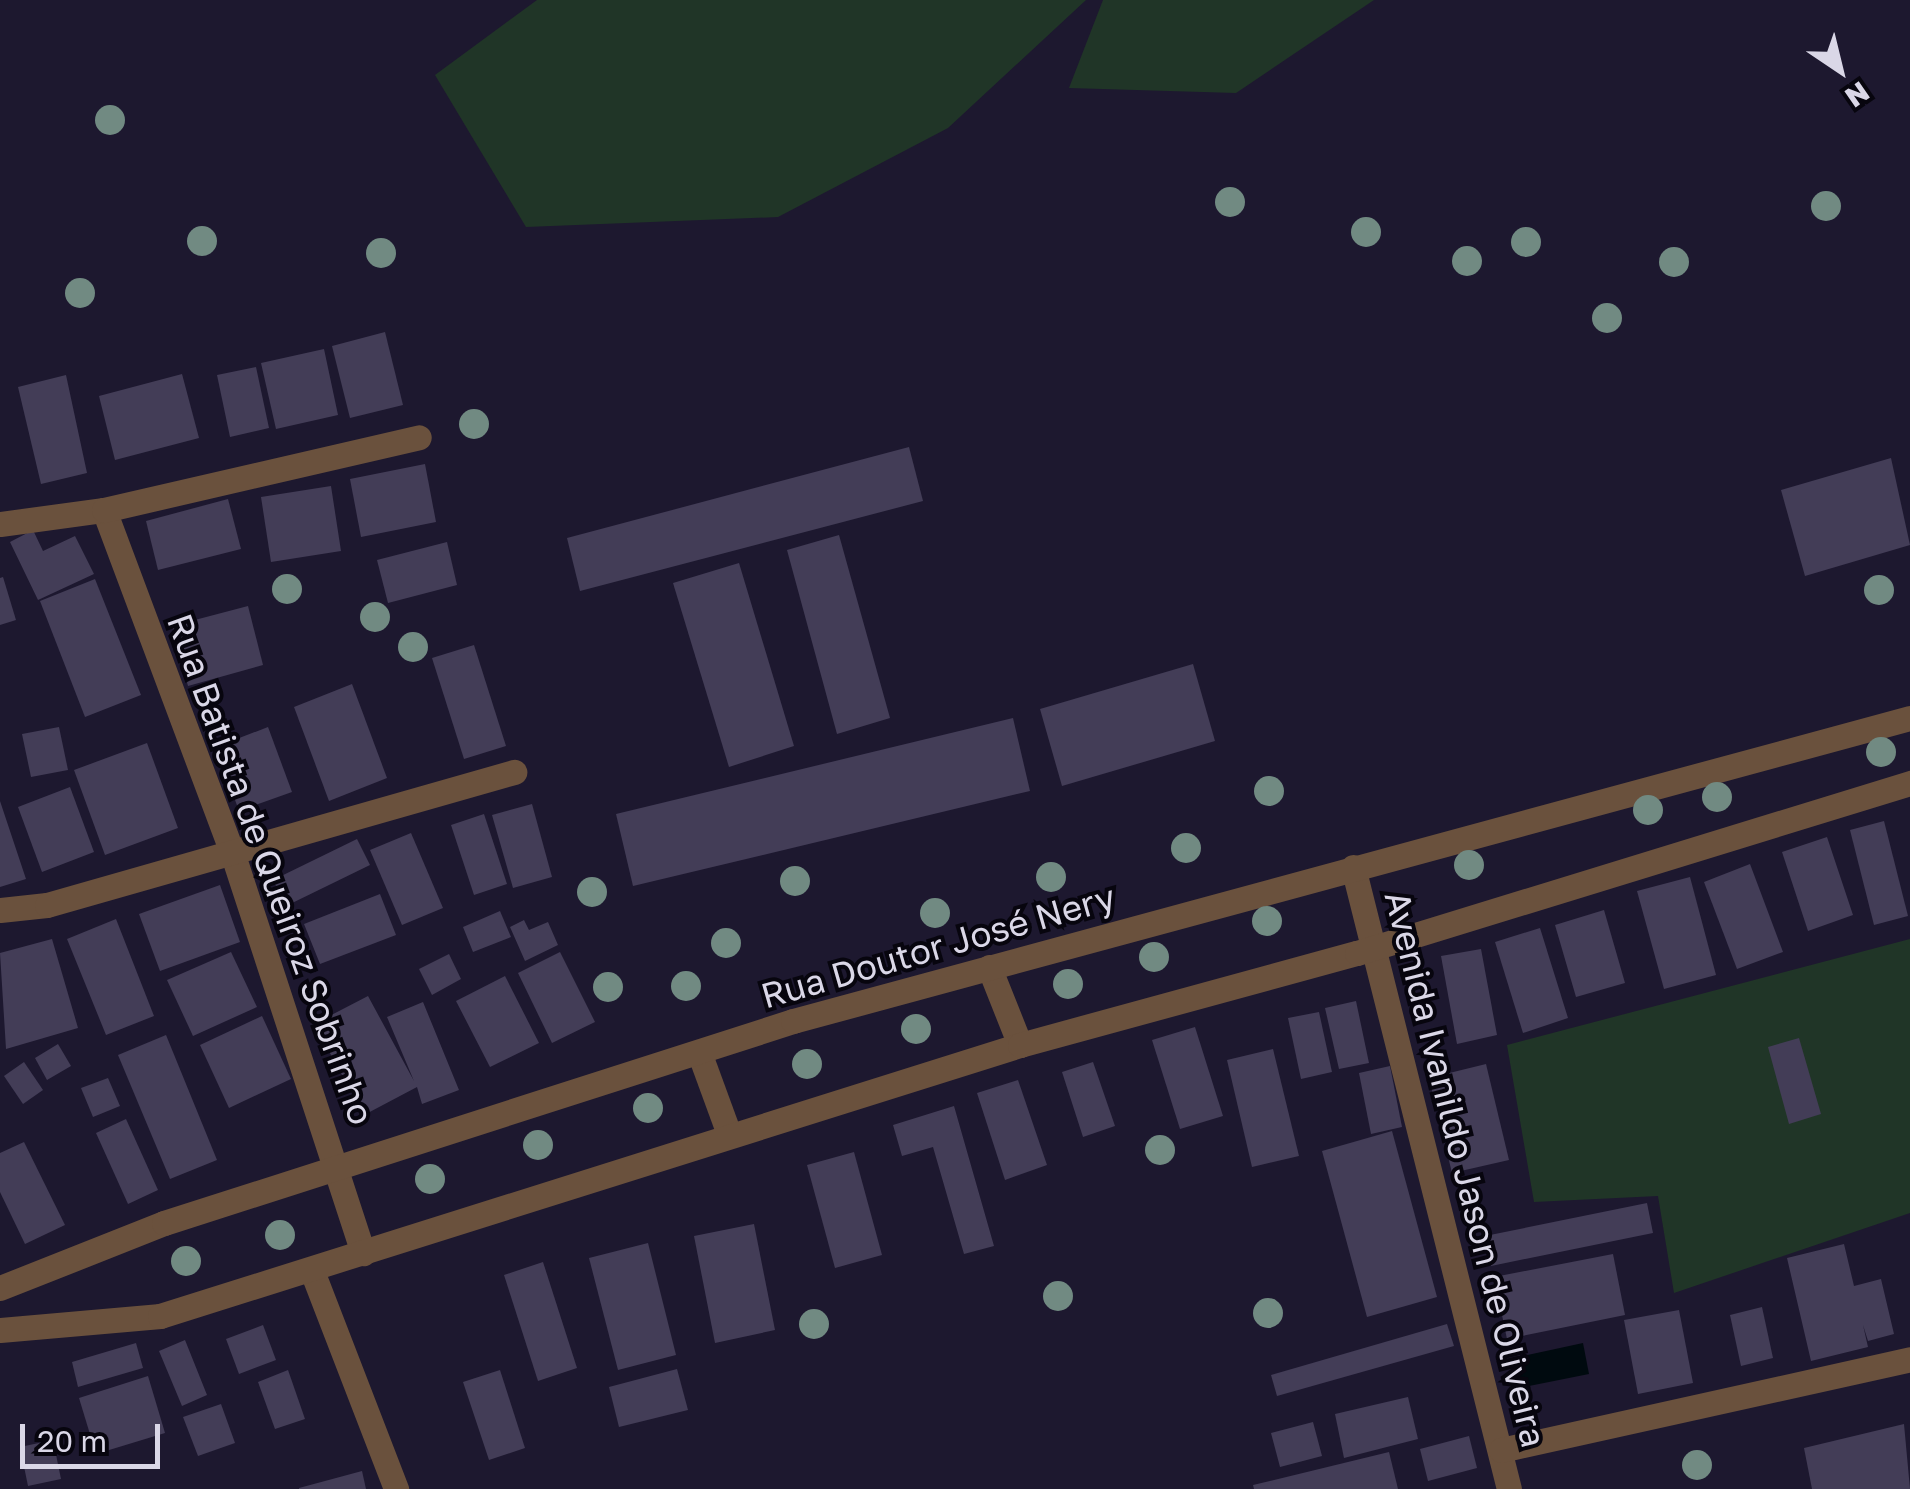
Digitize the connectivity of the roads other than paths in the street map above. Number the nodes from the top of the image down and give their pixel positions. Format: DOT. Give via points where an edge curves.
graph roads {
  1 [pos="418,437"];
  2 [pos="104,510"];
  3 [pos="0,524"];
  4 [pos="1910,718"];
  5 [pos="514,772"];
  6 [pos="1910,783"];
  7 [pos="232,855"];
  8 [pos="1353,866"];
  9 [pos="0,910"];
  10 [pos="1378,947"];
  11 [pos="990,967"];
  12 [pos="1020,1045"];
  13 [pos="699,1052"];
  14 [pos="729,1134"];
  15 [pos="340,1167"];
  16 [pos="363,1253"];
  17 [pos="312,1271"];
  18 [pos="0,1288"];
  19 [pos="0,1330"];
  20 [pos="1910,1359"];
  21 [pos="1501,1450"];
  22 [pos="396,1489"];
  23 [pos="1509,1489"];
  1 -- 2 [label="street"];
  2 -- 3 [label="street"];
  2 -- 7 [label="street, Rua Batista de Queiroz Sobrinho"];
  4 -- 8 [label="street, Rua Doutor José Nery"];
  5 -- 7 [label="street"];
  6 -- 10 [label="street"];
  7 -- 9 [label="street" via="46,905"];
  7 -- 15 [label="street, Rua Batista de Queiroz Sobrinho"];
  8 -- 10 [label="street, Avenida Ivanildo Jason de Oliveira"];
  8 -- 11 [label="street, Rua Doutor José Nery"];
  10 -- 12 [label="street"];
  10 -- 21 [label="street, Avenida Ivanildo Jason de Oliveira"];
  11 -- 12 [label="street"];
  11 -- 13 [label="street, Rua Doutor José Nery"];
  12 -- 14 [label="street"];
  13 -- 14 [label="street"];
  13 -- 15 [label="street, Rua Doutor José Nery"];
  14 -- 16 [label="street"];
  15 -- 16 [label="street, Rua Batista de Queiroz Sobrinho"];
  15 -- 18 [label="street, Rua Doutor José Nery" via="164,1223"];
  16 -- 17 [label="street"];
  17 -- 19 [label="street" via="160,1316"];
  17 -- 22 [label="street"];
  20 -- 21 [label="street"];
  21 -- 23 [label="street, Avenida Ivanildo Jason de Oliveira"];
}
